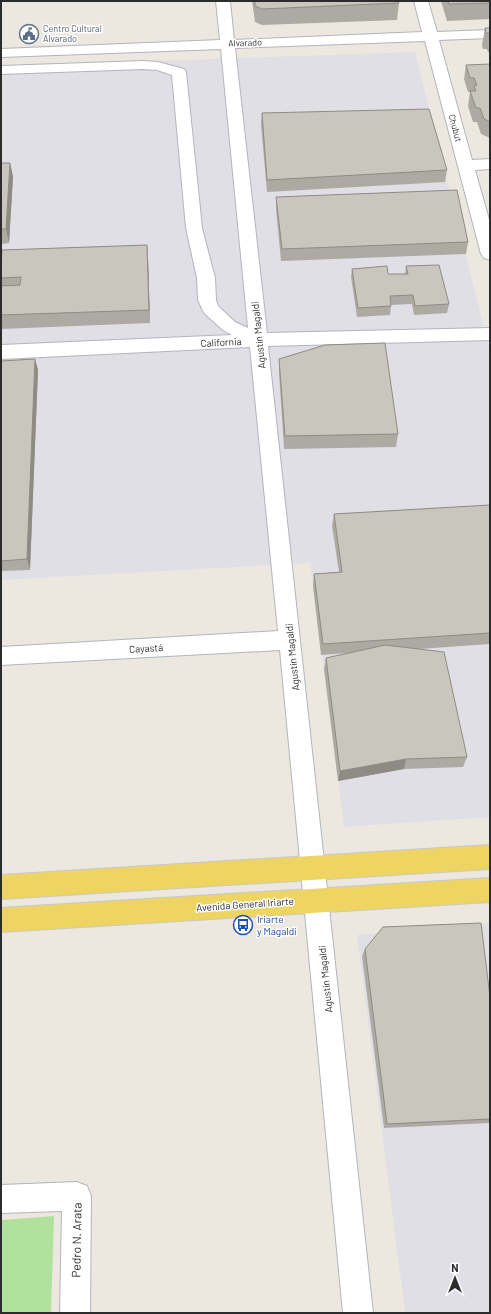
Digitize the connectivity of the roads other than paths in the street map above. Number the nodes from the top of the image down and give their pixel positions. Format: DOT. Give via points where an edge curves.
graph roads {
  1 [pos="223,1"];
  2 [pos="421,1"];
  3 [pos="490,34"];
  4 [pos="430,36"];
  5 [pos="226,44"];
  6 [pos="1,53"];
  7 [pos="1,70"];
  8 [pos="490,164"];
  9 [pos="465,165"];
  10 [pos="490,254"];
  11 [pos="490,334"];
  12 [pos="258,340"];
  13 [pos="1,352"];
  14 [pos="290,640"];
  15 [pos="1,656"];
  16 [pos="490,858"];
  17 [pos="313,868"];
  18 [pos="1,887"];
  19 [pos="490,890"];
  20 [pos="317,900"];
  21 [pos="1,920"];
  22 [pos="1,1199"];
  23 [pos="75,1313"];
  24 [pos="358,1313"];
  1 -- 5 [label="street, Agustín Magaldi"];
  2 -- 4 [label="street, Chubut"];
  3 -- 4 [label="street, Alvarado"];
  4 -- 5 [label="street, Alvarado"];
  4 -- 9 [label="street, Chubut"];
  5 -- 6 [label="street, Alvarado"];
  5 -- 12 [label="street, Agustín Magaldi"];
  7 -- 12 [label="street" via="143,65 179,72 194,228 206,278 207,300 210,309 229,326"];
  8 -- 9 [label="street"];
  9 -- 10 [label="street, Chubut"];
  11 -- 12 [label="street, California"];
  12 -- 13 [label="street, California"];
  12 -- 14 [label="street, Agustín Magaldi"];
  14 -- 15 [label="street, Cayastá"];
  14 -- 17 [label="street, Agustín Magaldi"];
  16 -- 17 [label="main road"];
  17 -- 18 [label="main road"];
  17 -- 20 [label="street, Agustín Magaldi"];
  19 -- 20 [label="main road, Avenida General Iriarte"];
  20 -- 21 [label="main road, Avenida General Iriarte"];
  20 -- 24 [label="street, Agustín Magaldi"];
  22 -- 23 [label="street, Pedro N. Arata" via="77,1196"];
}
